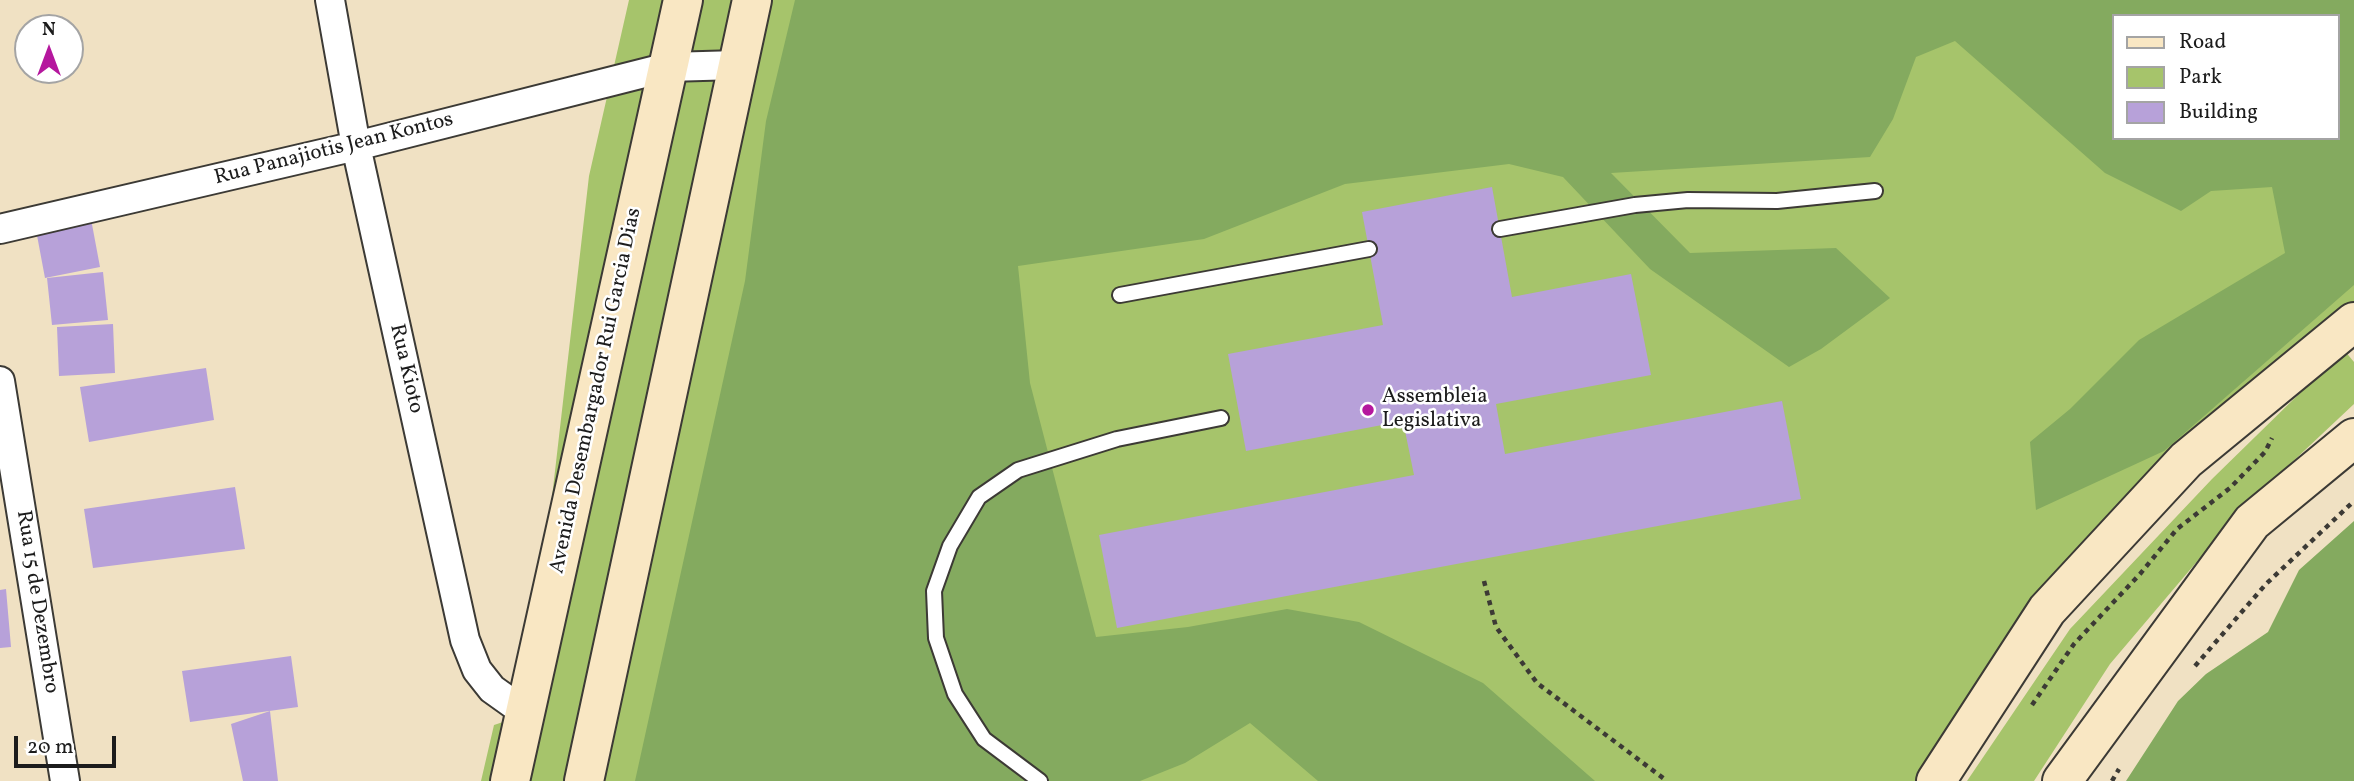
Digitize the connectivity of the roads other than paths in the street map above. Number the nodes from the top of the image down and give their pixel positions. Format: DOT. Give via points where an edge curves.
graph roads {
  1 [pos="330,0"];
  2 [pos="683,0"];
  3 [pos="752,0"];
  4 [pos="738,65"];
  5 [pos="668,67"];
  6 [pos="356,146"];
  7 [pos="1875,191"];
  8 [pos="0,229"];
  9 [pos="1500,229"];
  10 [pos="1369,249"];
  11 [pos="1120,295"];
  12 [pos="2353,325"];
  13 [pos="0,381"];
  14 [pos="1221,418"];
  15 [pos="2354,438"];
  16 [pos="527,714"];
  17 [pos="65,781"];
  18 [pos="510,781"];
  19 [pos="584,781"];
  20 [pos="1040,781"];
  21 [pos="1936,781"];
  22 [pos="2062,781"];
  1 -- 6 [label="street, Rua Kioto"];
  2 -- 5 [label="main road, Avenida Desembargador Rui Garcia Dias"];
  3 -- 4 [label="main road"];
  4 -- 5 [label="street, Rua Panajiotis Jean Kontos"];
  4 -- 19 [label="main road"];
  5 -- 6 [label="street, Rua Panajiotis Jean Kontos"];
  5 -- 16 [label="main road, Avenida Desembargador Rui Garcia Dias"];
  6 -- 8 [label="street, Rua Panajiotis Jean Kontos"];
  6 -- 16 [label="street, Rua Kioto" via="466,640 484,679"];
  7 -- 9 [label="lane" via="1777,201 1688,200 1635,205"];
  10 -- 11 [label="lane"];
  12 -- 21 [label="main road" via="2186,460 2047,610"];
  13 -- 17 [label="street, Rua 15 de Dezembro"];
  14 -- 20 [label="lane" via="1117,439 1018,470 979,497 950,546 934,591 936,638 955,694 984,739"];
  15 -- 22 [label="main road" via="2252,522"];
  16 -- 18 [label="main road, Avenida Desembargador Rui Garcia Dias"];
}
